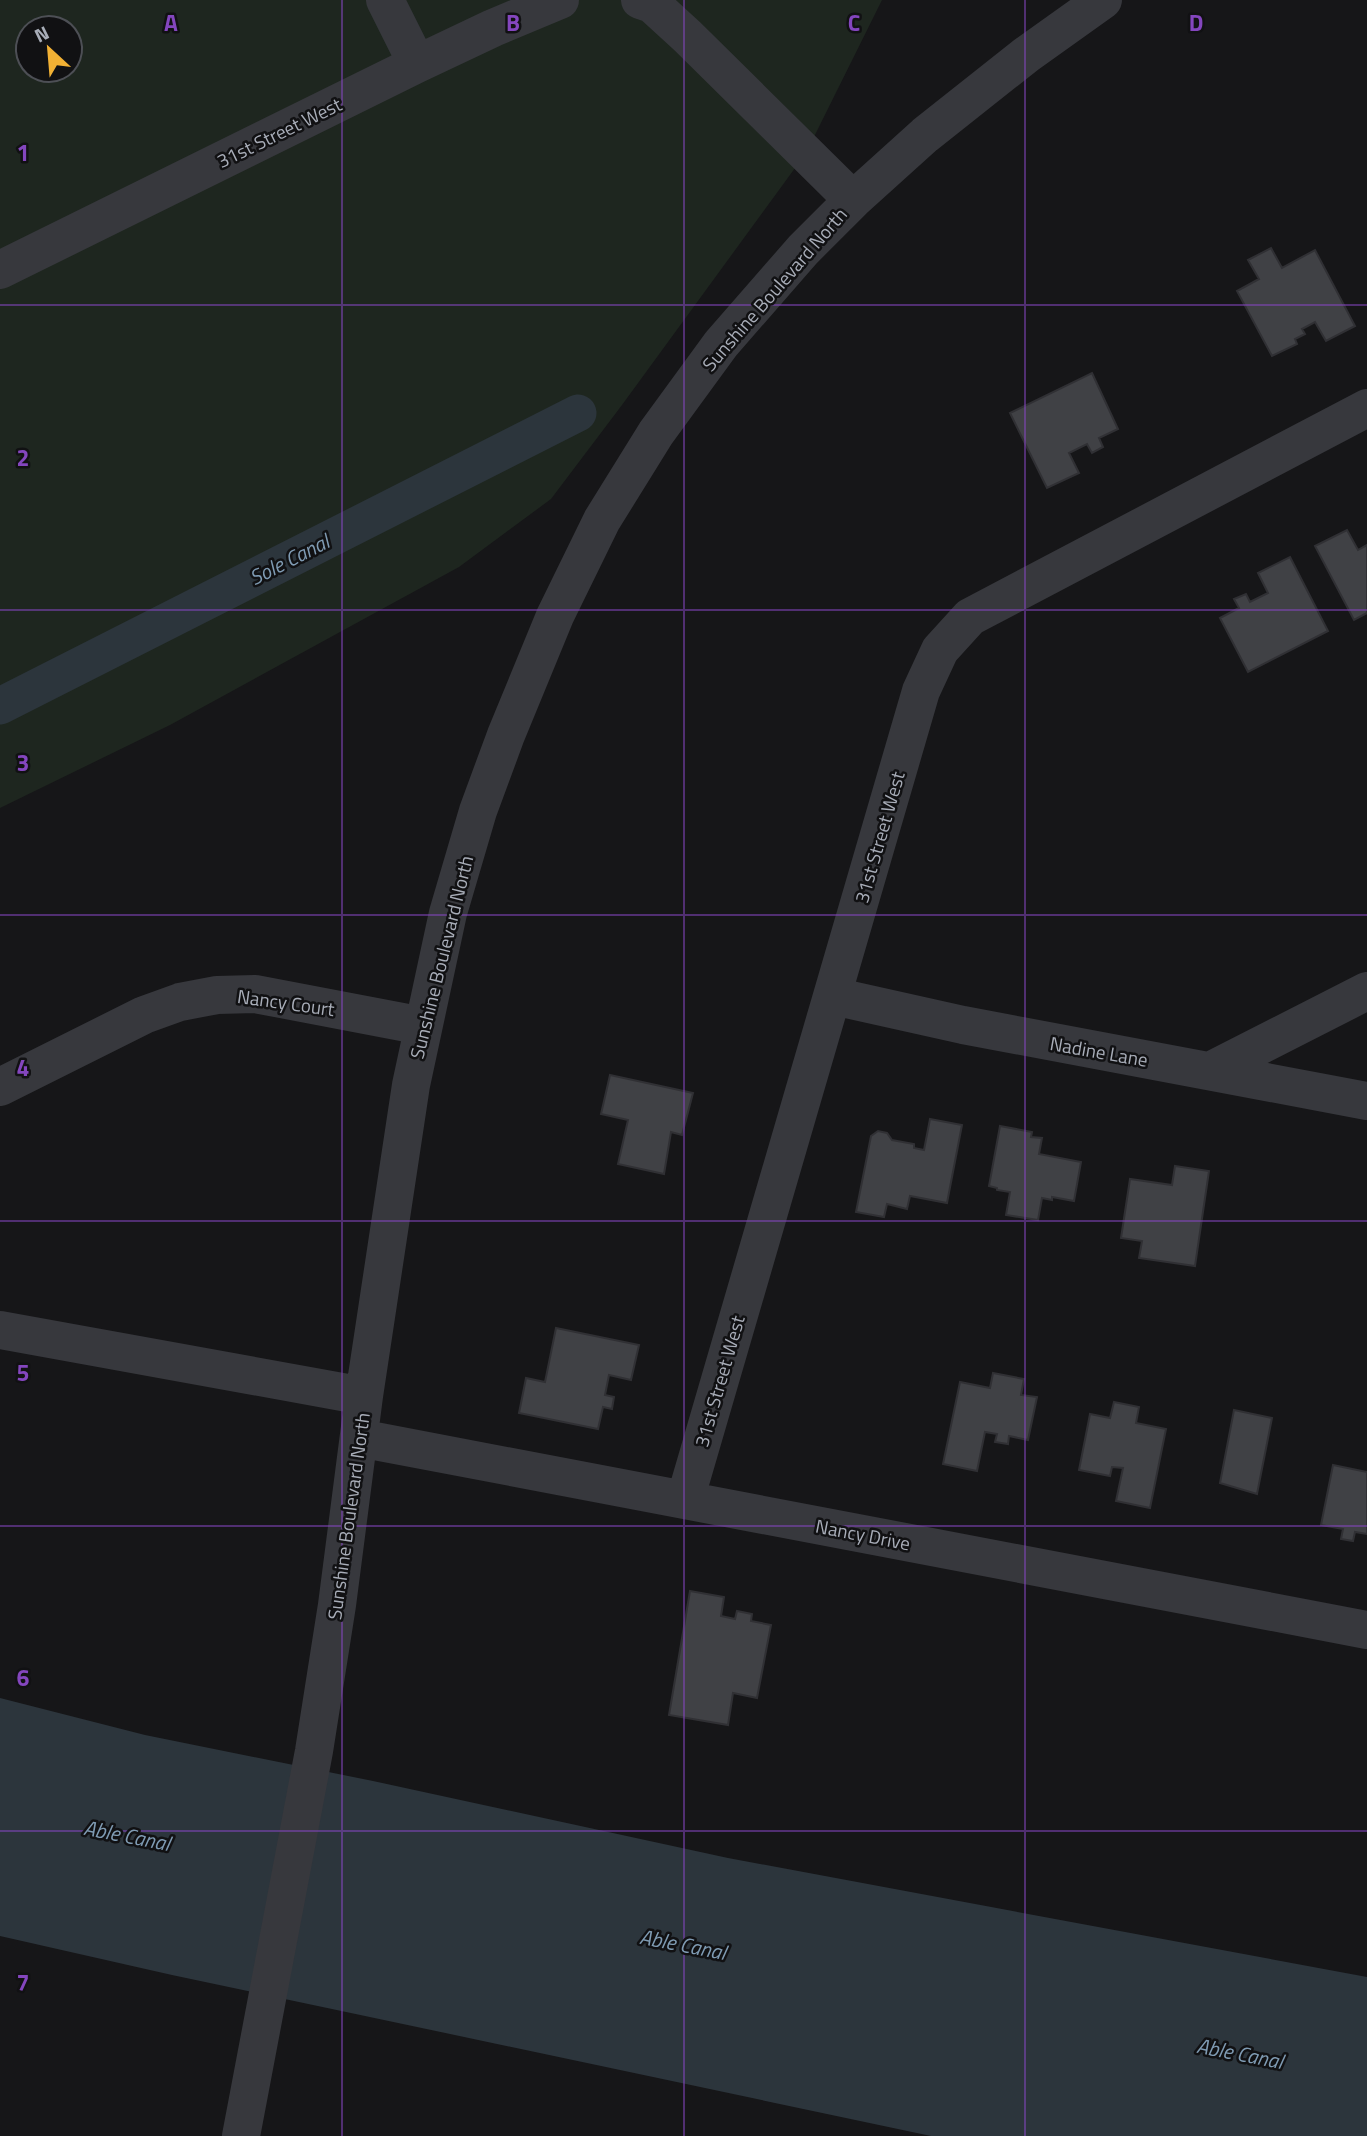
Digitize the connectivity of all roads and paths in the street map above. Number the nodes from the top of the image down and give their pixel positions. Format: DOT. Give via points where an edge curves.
graph roads {
  1 [pos="385,0"];
  2 [pos="560,0"];
  3 [pos="640,0"];
  4 [pos="1103,0"];
  5 [pos="417,64"];
  6 [pos="853,200"];
  7 [pos="0,270"];
  8 [pos="1367,408"];
  9 [pos="1367,990"];
  10 [pos="833,996"];
  11 [pos="423,1026"];
  12 [pos="1210,1071"];
  13 [pos="0,1087"];
  14 [pos="1367,1101"];
  15 [pos="0,1330"];
  16 [pos="364,1396"];
  17 [pos="359,1438"];
  18 [pos="685,1500"];
  19 [pos="1367,1630"];
  20 [pos="241,2136"];
  1 -- 5 [label="street"];
  2 -- 5 [label="street, 31st Street West"];
  3 -- 6 [label="street" via="652,4 687,36"];
  4 -- 6 [label="street, Sunshine Boulevard North" via="925,135"];
  5 -- 7 [label="street, 31st Street West"];
  6 -- 11 [label="street, Sunshine Boulevard North" via="721,344 656,433 602,520 555,616 478,811 448,913"];
  8 -- 10 [label="street, 31st Street West" via="970,617 940,650 921,691"];
  9 -- 12 [label="street"];
  10 -- 12 [label="street, Nadine Lane" via="962,1026"];
  10 -- 18 [label="street, 31st Street West"];
  11 -- 13 [label="street, Nancy Court" via="255,994 217,995 144,1015"];
  11 -- 16 [label="street, Sunshine Boulevard North"];
  12 -- 14 [label="street, Nadine Lane"];
  15 -- 16 [label="street"];
  16 -- 17 [label="street, Sunshine Boulevard North"];
  17 -- 18 [label="street, Nancy Drive"];
  17 -- 20 [label="street, Sunshine Boulevard North" via="314,1751"];
  18 -- 19 [label="street, Nancy Drive"];
}
